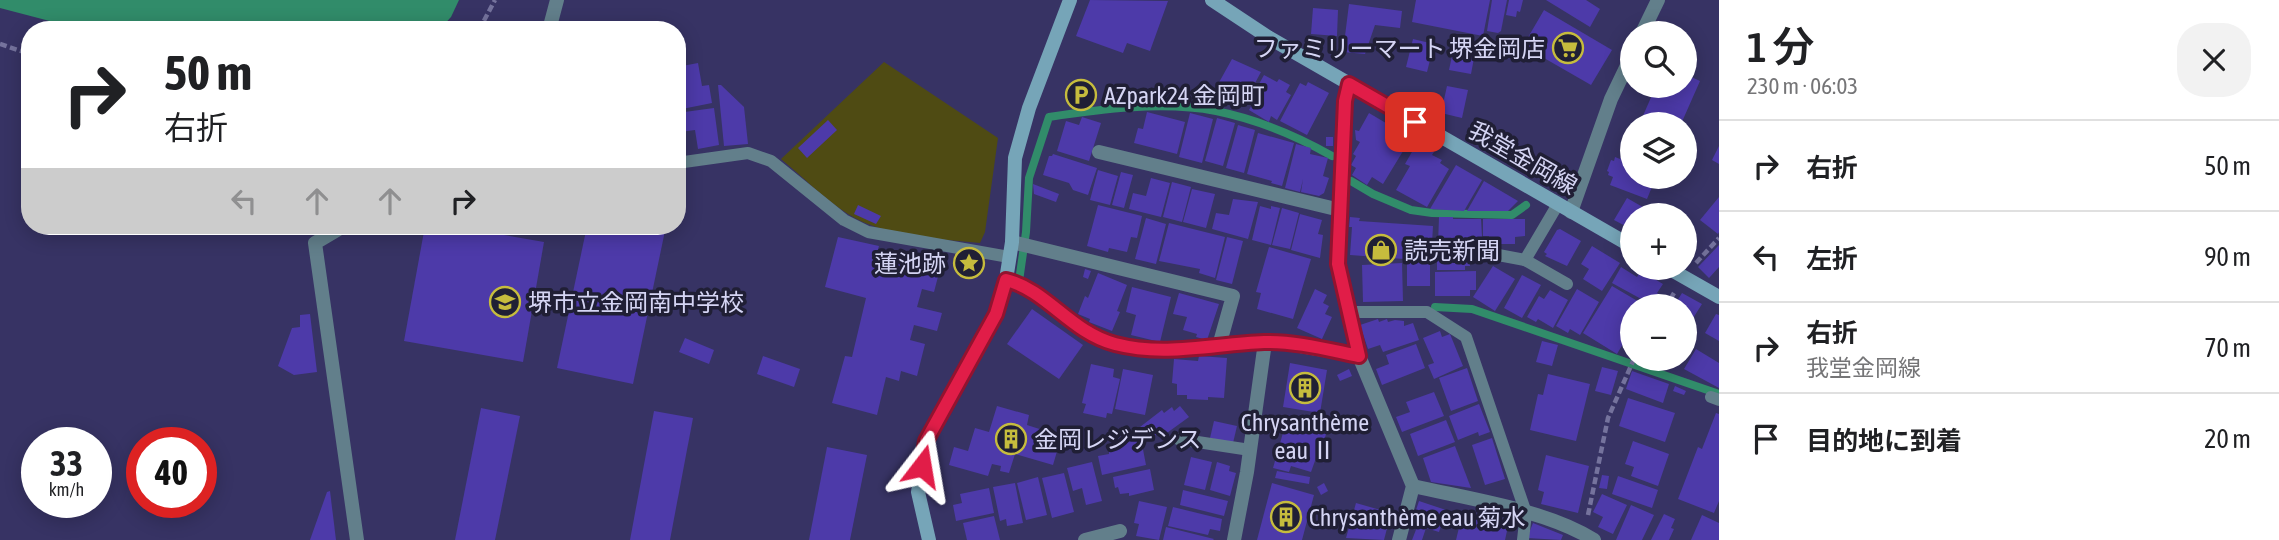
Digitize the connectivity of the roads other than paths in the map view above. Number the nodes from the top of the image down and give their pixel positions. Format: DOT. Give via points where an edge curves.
graph roads {
  1 [pos="557,0"];
  2 [pos="1070,0"];
  3 [pos="1212,0"];
  4 [pos="1658,0"];
  5 [pos="551,21"];
  6 [pos="1648,21"];
  7 [pos="1620,80"];
  8 [pos="1349,84"];
  9 [pos="1099,152"];
  10 [pos="686,162"];
  11 [pos="1558,204"];
  12 [pos="1340,211"];
  13 [pos="1571,212"];
  14 [pos="329,235"];
  15 [pos="1620,240"];
  16 [pos="1018,243"];
  17 [pos="1493,254"];
  18 [pos="1009,257"];
  19 [pos="1525,260"];
  20 [pos="1007,280"];
  21 [pos="1689,280"];
  22 [pos="1567,284"];
  23 [pos="1719,297"];
  24 [pos="1350,312"];
  25 [pos="1265,342"];
  26 [pos="1219,346"];
  27 [pos="1359,356"];
  28 [pos="1178,439"];
  29 [pos="1251,450"];
  30 [pos="1413,486"];
  31 [pos="1526,513"];
  32 [pos="1120,531"];
  33 [pos="1589,536"];
  34 [pos="357,540"];
  35 [pos="929,540"];
  36 [pos="1085,540"];
  37 [pos="1234,540"];
  38 [pos="1399,540"];
  39 [pos="1524,540"];
  1 -- 5 [label="street"];
  2 -- 16 [label="street" via="1015,158"];
  3 -- 8 [label="street, 我堂金岡線"];
  4 -- 6 [label="street"];
  7 -- 13 [label="street"];
  8 -- 11 [label="street, 我堂金岡線"];
  8 -- 12 [label="street"];
  9 -- 12 [label="street"];
  10 -- 18 [label="lane" via="748,153 771,161 844,220 869,232"];
  11 -- 13 [label="street, 我堂金岡線"];
  11 -- 19 [label="lane"];
  12 -- 24 [label="street" via="1338,264"];
  13 -- 15 [label="street, 我堂金岡線"];
  14 -- 34 [label="street" via="315,243"];
  16 -- 18 [label="street"];
  16 -- 26 [label="street" via="1233,296"];
  17 -- 19 [label="lane"];
  18 -- 20 [label="street"];
  19 -- 22 [label="lane"];
  20 -- 26 [label="lane" via="1024,285 1074,325 1117,344 1164,351"];
  20 -- 35 [label="street" via="996,314 926,441 918,492"];
  21 -- 23 [label="street"];
  24 -- 27 [label="street"];
  24 -- 31 [label="lane" via="1427,312 1466,337"];
  25 -- 26 [label="street"];
  25 -- 27 [label="street"];
  25 -- 29 [label="street"];
  27 -- 30 [label="street"];
  28 -- 29 [label="lane"];
  29 -- 37 [label="street"];
  30 -- 31 [label="street"];
  30 -- 38 [label="street"];
  31 -- 33 [label="street"];
  31 -- 39 [label="lane"];
  32 -- 36 [label="street"];
}
